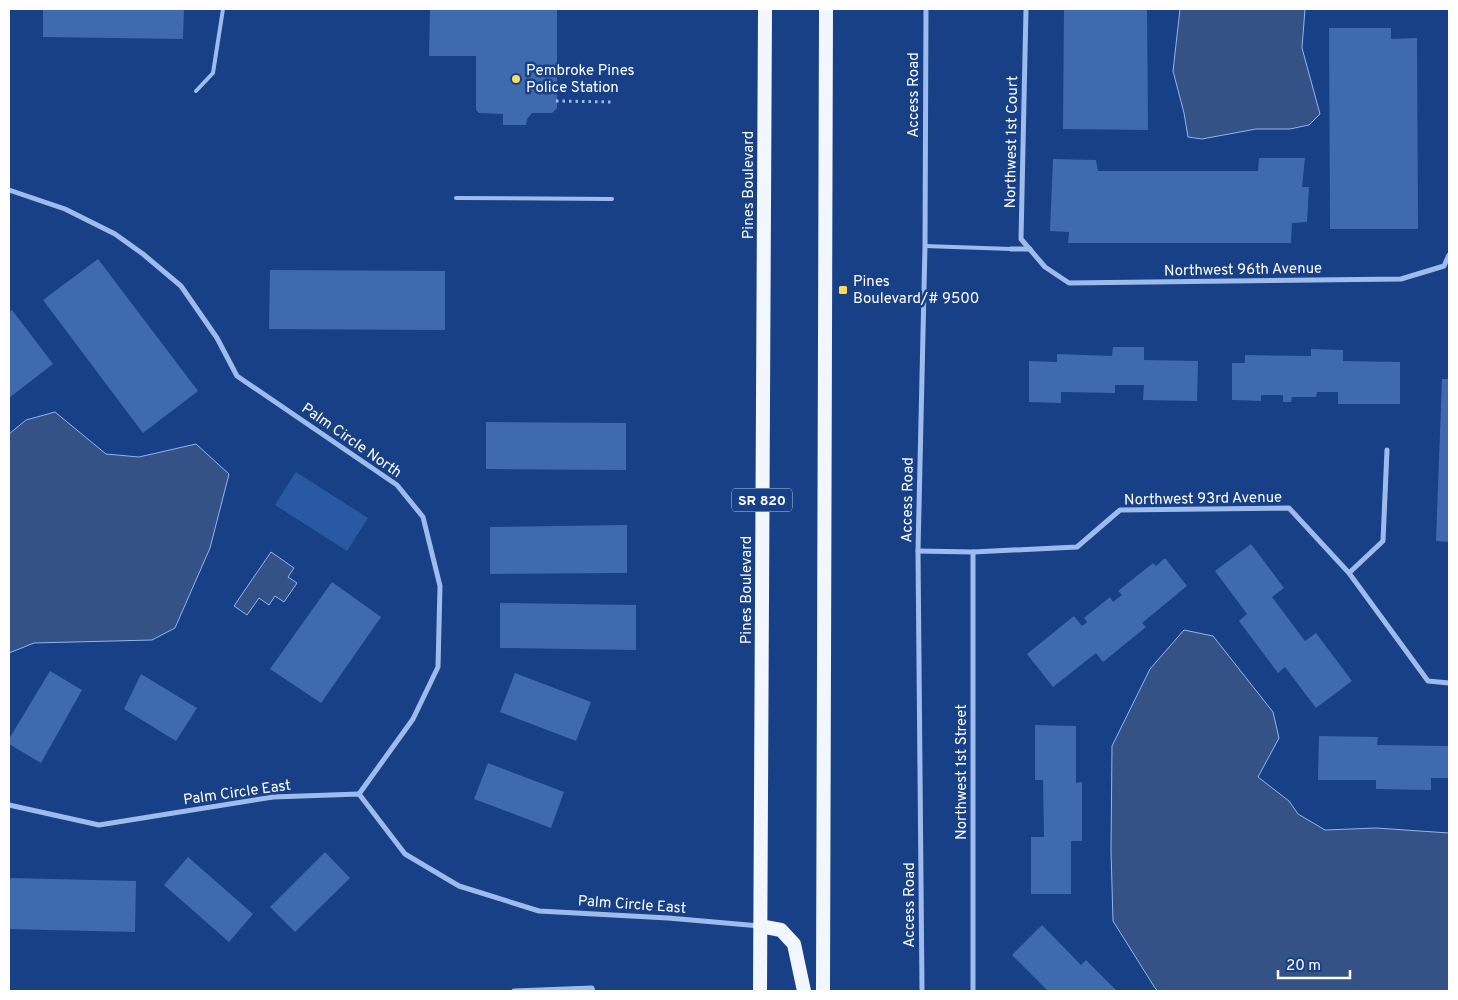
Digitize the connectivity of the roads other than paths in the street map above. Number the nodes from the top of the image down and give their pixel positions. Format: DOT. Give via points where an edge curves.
graph roads {
  1 [pos="222,9"];
  2 [pos="765,9"];
  3 [pos="826,9"];
  4 [pos="926,9"];
  5 [pos="1026,9"];
  6 [pos="196,92"];
  7 [pos="9,190"];
  8 [pos="456,198"];
  9 [pos="612,199"];
  10 [pos="925,246"];
  11 [pos="1011,249"];
  12 [pos="1030,249"];
  13 [pos="1449,255"];
  14 [pos="1045,267"];
  15 [pos="1387,450"];
  16 [pos="918,551"];
  17 [pos="973,552"];
  18 [pos="1349,573"];
  19 [pos="1449,684"];
  20 [pos="359,794"];
  21 [pos="9,805"];
  22 [pos="760,926"];
  23 [pos="514,991"];
  24 [pos="593,991"];
  25 [pos="760,991"];
  26 [pos="804,991"];
  27 [pos="823,991"];
  28 [pos="922,991"];
  29 [pos="973,991"];
  1 -- 6 [label="lane" via="213,73"];
  2 -- 22 [label="highway, Pines Boulevard / SR 820"];
  3 -- 27 [label="highway"];
  4 -- 10 [label="street, Access Road"];
  5 -- 12 [label="street, Northwest 1st Court" via="1021,239"];
  7 -- 20 [label="street, Palm Circle North" via="65,209 115,234 144,254 181,286 217,338 237,376 397,484 424,517 440,586 438,667 413,719"];
  8 -- 9 [label="lane"];
  10 -- 11 [label="lane"];
  10 -- 16 [label="street, Access Road"];
  11 -- 12 [label="street"];
  12 -- 14 [label="street, Northwest 1st Court"];
  13 -- 14 [label="street, Northwest 96th Avenue" via="1444,266 1401,279 1069,283"];
  15 -- 18 [label="street" via="1383,541"];
  16 -- 17 [label="street, Northwest 93rd Avenue"];
  16 -- 28 [label="street, Access Road"];
  17 -- 18 [label="street, Northwest 93rd Avenue" via="1077,547 1120,510 1289,508"];
  17 -- 29 [label="street, Northwest 1st Street"];
  18 -- 19 [label="street, Northwest 93rd Avenue" via="1428,681"];
  20 -- 21 [label="street, Palm Circle East" via="273,797 99,826"];
  20 -- 22 [label="street, Palm Circle East" via="404,854 459,886 539,911"];
  22 -- 25 [label="highway, Pines Boulevard / SR 820"];
  22 -- 26 [label="highway" via="781,930 794,944"];
  23 -- 24 [label="street" via="592,988"];
}
